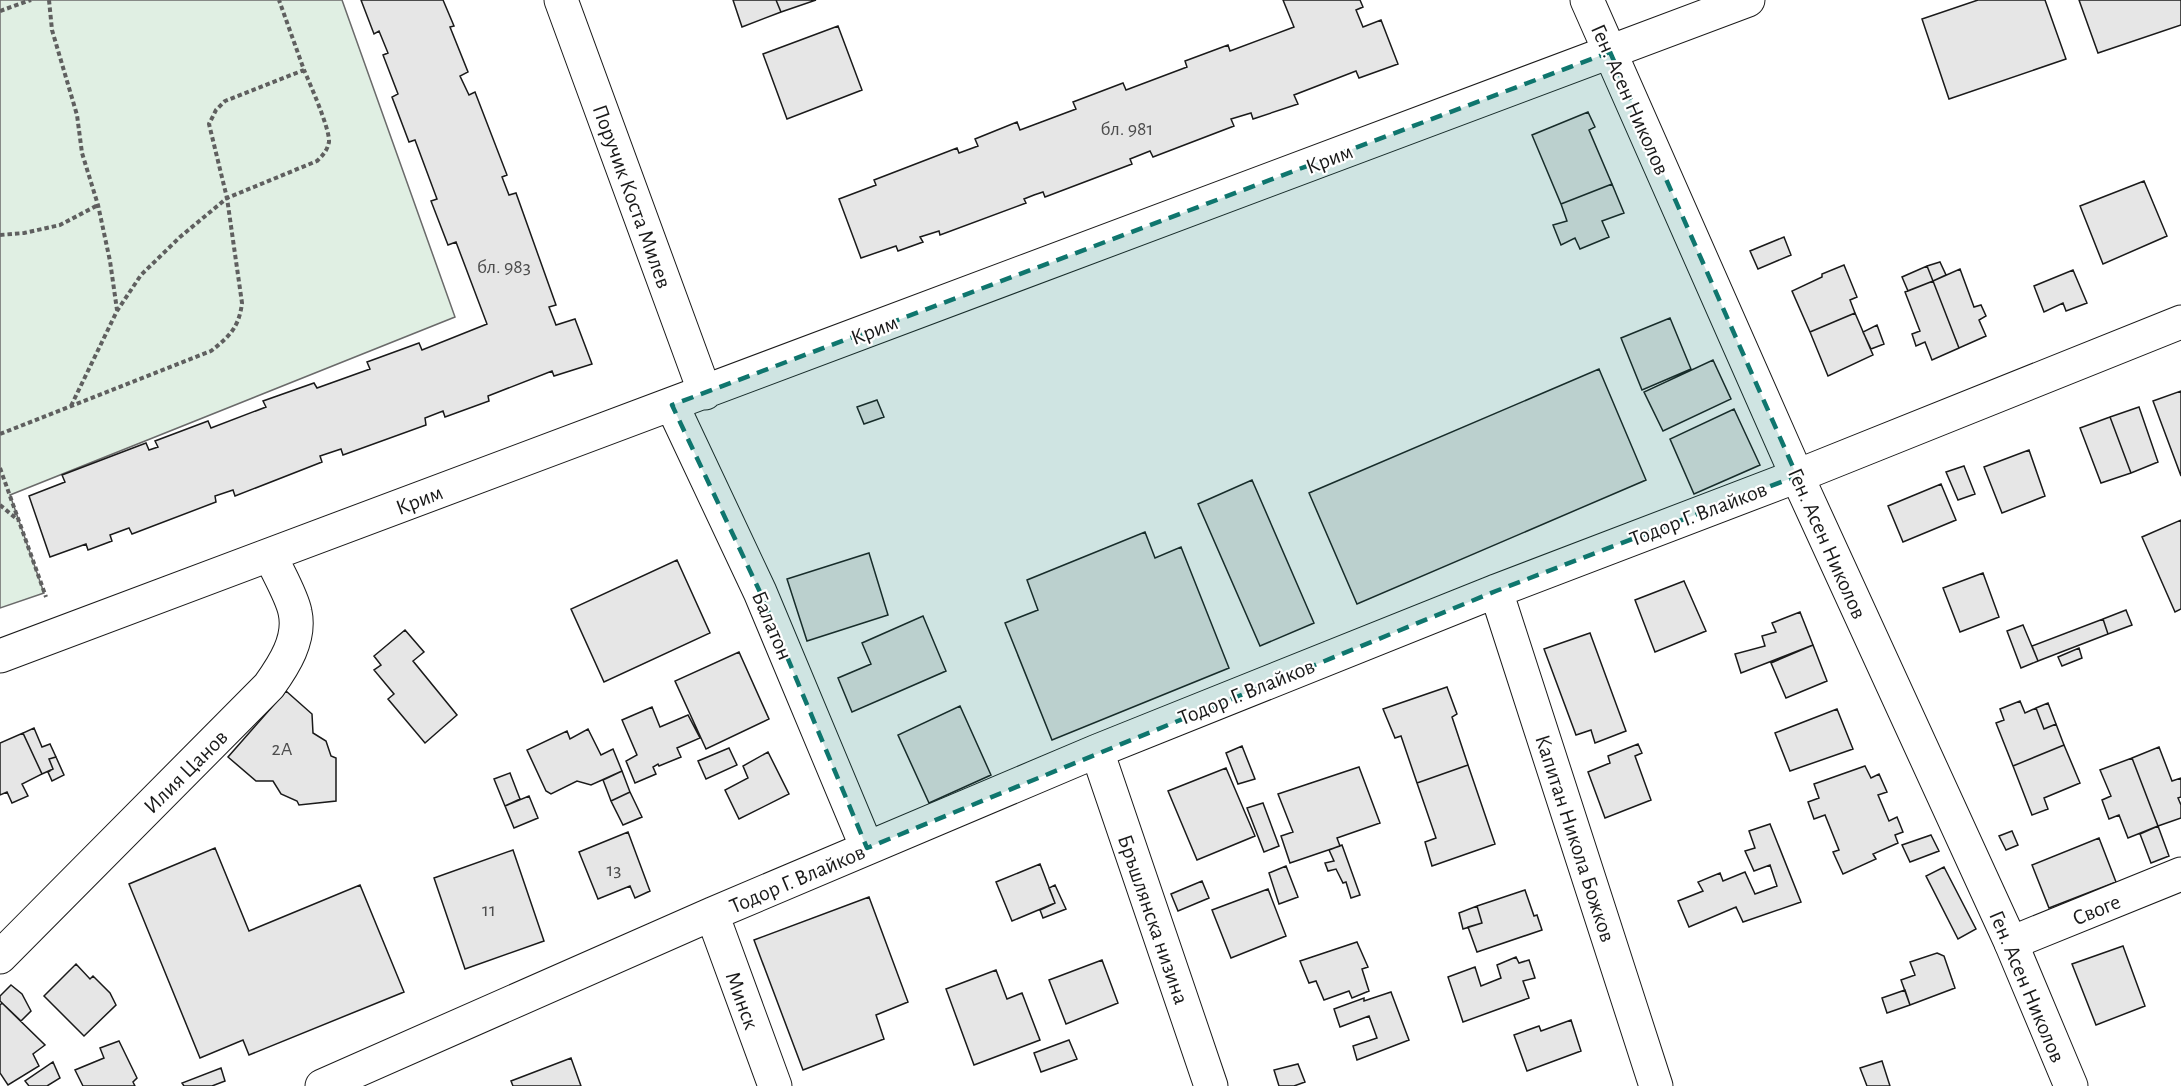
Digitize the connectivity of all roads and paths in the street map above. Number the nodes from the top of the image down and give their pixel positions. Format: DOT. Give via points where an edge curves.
graph roads {
  1 [pos="31,0"];
  2 [pos="49,0"];
  3 [pos="279,0"];
  4 [pos="561,0"];
  5 [pos="1587,0"];
  6 [pos="1749,0"];
  7 [pos="0,11"];
  8 [pos="1610,52"];
  9 [pos="304,70"];
  10 [pos="227,198"];
  11 [pos="98,205"];
  12 [pos="0,235"];
  13 [pos="117,311"];
  14 [pos="2181,322"];
  15 [pos="705,393"];
  16 [pos="672,405"];
  17 [pos="71,407"];
  18 [pos="0,434"];
  19 [pos="0,468"];
  20 [pos="1797,476"];
  21 [pos="0,505"];
  22 [pos="19,520"];
  23 [pos="270,555"];
  24 [pos="1496,591"];
  25 [pos="59,634"];
  26 [pos="0,656"];
  27 [pos="1097,751"];
  28 [pos="867,848"];
  29 [pos="2181,874"];
  30 [pos="712,914"];
  31 [pos="2010,944"];
  32 [pos="0,957"];
  33 [pos="322,1086"];
  34 [pos="775,1086"];
  35 [pos="1211,1086"];
  36 [pos="1656,1086"];
  37 [pos="2071,1086"];
  1 -- 7 [label="path"];
  2 -- 11 [label="path" via="52,30"];
  3 -- 9 [label="path"];
  4 -- 15 [label="street, Поручик Коста Милев"];
  5 -- 8 [label="street, Ген. Асен Николов"];
  6 -- 8 [label="street, Крим"];
  8 -- 15 [label="street, Крим"];
  8 -- 20 [label="street, Ген. Асен Николов"];
  9 -- 10 [label="path" via="225,101 216,110 209,124"];
  9 -- 10 [label="path" via="327,129 325,153 317,161"];
  10 -- 13 [label="path" via="141,275"];
  10 -- 17 [label="path" via="242,303 240,320 227,339 211,351"];
  11 -- 12 [label="path" via="60,225"];
  11 -- 13 [label="path"];
  13 -- 17 [label="path"];
  14 -- 20 [label="street, Тодор Г. Влайков"];
  15 -- 16 [label="street, Крим"];
  16 -- 23 [label="street, Крим"];
  16 -- 28 [label="street, Балатон" via="760,592"];
  17 -- 18 [label="path"];
  19 -- 22 [label="path"];
  20 -- 24 [label="street, Тодор Г. Влайков"];
  20 -- 31 [label="street, Ген. Асен Николов"];
  21 -- 22 [label="path"];
  22 -- 25 [label="path"];
  23 -- 25 [label="street, Крим"];
  23 -- 32 [label="street, Илия Цанов" via="295,611 296,632 281,669 269,686"];
  24 -- 27 [label="street, Тодор Г. Влайков"];
  24 -- 36 [label="street, Капитан Никола Божков"];
  25 -- 26 [label="street, Крим"];
  27 -- 28 [label="street, Тодор Г. Влайков"];
  27 -- 35 [label="street, Бръшлянска низина"];
  28 -- 30 [label="street, Тодор Г. Влайков"];
  29 -- 31 [label="street, Своге"];
  30 -- 33 [label="street, Тодор Г. Влайков"];
  30 -- 34 [label="street, Минск"];
  31 -- 37 [label="street, Ген. Асен Николов"];
}
